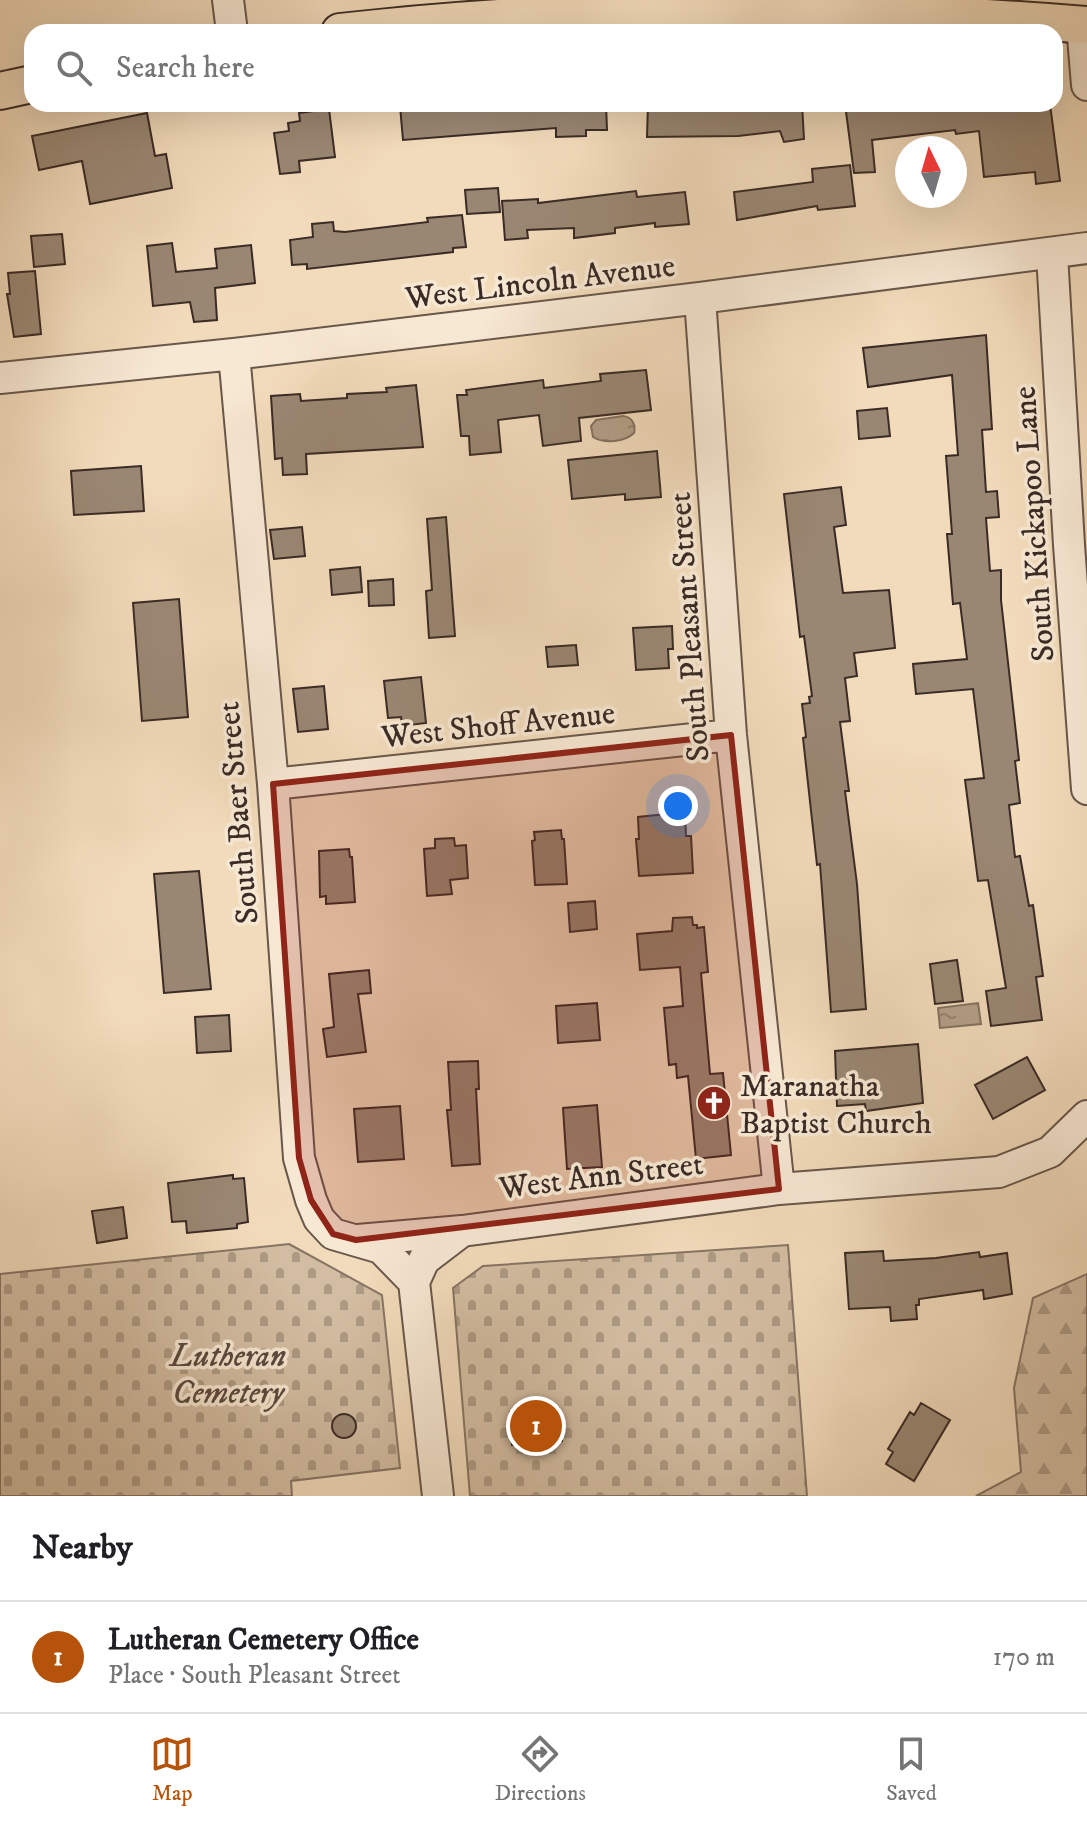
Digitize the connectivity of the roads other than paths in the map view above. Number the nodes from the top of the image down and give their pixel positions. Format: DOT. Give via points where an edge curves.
graph roads {
  1 [pos="228,0"];
  2 [pos="732,5"];
  3 [pos="1029,10"];
  4 [pos="231,24"];
  5 [pos="424,24"];
  6 [pos="1084,25"];
  7 [pos="1087,85"];
  8 [pos="24,86"];
  9 [pos="0,91"];
  10 [pos="1087,248"];
  11 [pos="1052,254"];
  12 [pos="700,298"];
  13 [pos="234,354"];
  14 [pos="0,378"];
  15 [pos="731,735"];
  16 [pos="273,784"];
  17 [pos="1087,789"];
  18 [pos="1087,1116"];
  19 [pos="779,1189"];
  20 [pos="462,1231"];
  21 [pos="356,1240"];
  22 [pos="414,1282"];
  23 [pos="438,1496"];
  1 -- 4 [label="street"];
  2 -- 3 [label="main road" via="897,13"];
  2 -- 5 [label="main road"];
  3 -- 6 [label="main road"];
  6 -- 7 [label="street"];
  8 -- 9 [label="main road"];
  10 -- 11 [label="street, West Lincoln Avenue"];
  11 -- 12 [label="street, West Lincoln Avenue"];
  11 -- 17 [label="street, South Kickapoo Lane"];
  12 -- 13 [label="street, West Lincoln Avenue"];
  12 -- 15 [label="street, South Pleasant Street"];
  13 -- 14 [label="street, West Lincoln Avenue"];
  13 -- 16 [label="street, South Baer Street"];
  15 -- 16 [label="street, West Shoff Avenue"];
  15 -- 19 [label="street, South Pleasant Street"];
  16 -- 21 [label="street, South Baer Street" via="299,1158 319,1219 333,1234"];
  18 -- 19 [label="street, West Ann Street" via="1050,1152 999,1172"];
  19 -- 20 [label="street, West Ann Street"];
  20 -- 21 [label="street, West Ann Street"];
  20 -- 22 [label="street" via="424,1260"];
  21 -- 22 [label="street" via="381,1248"];
  22 -- 23 [label="street"];
}
